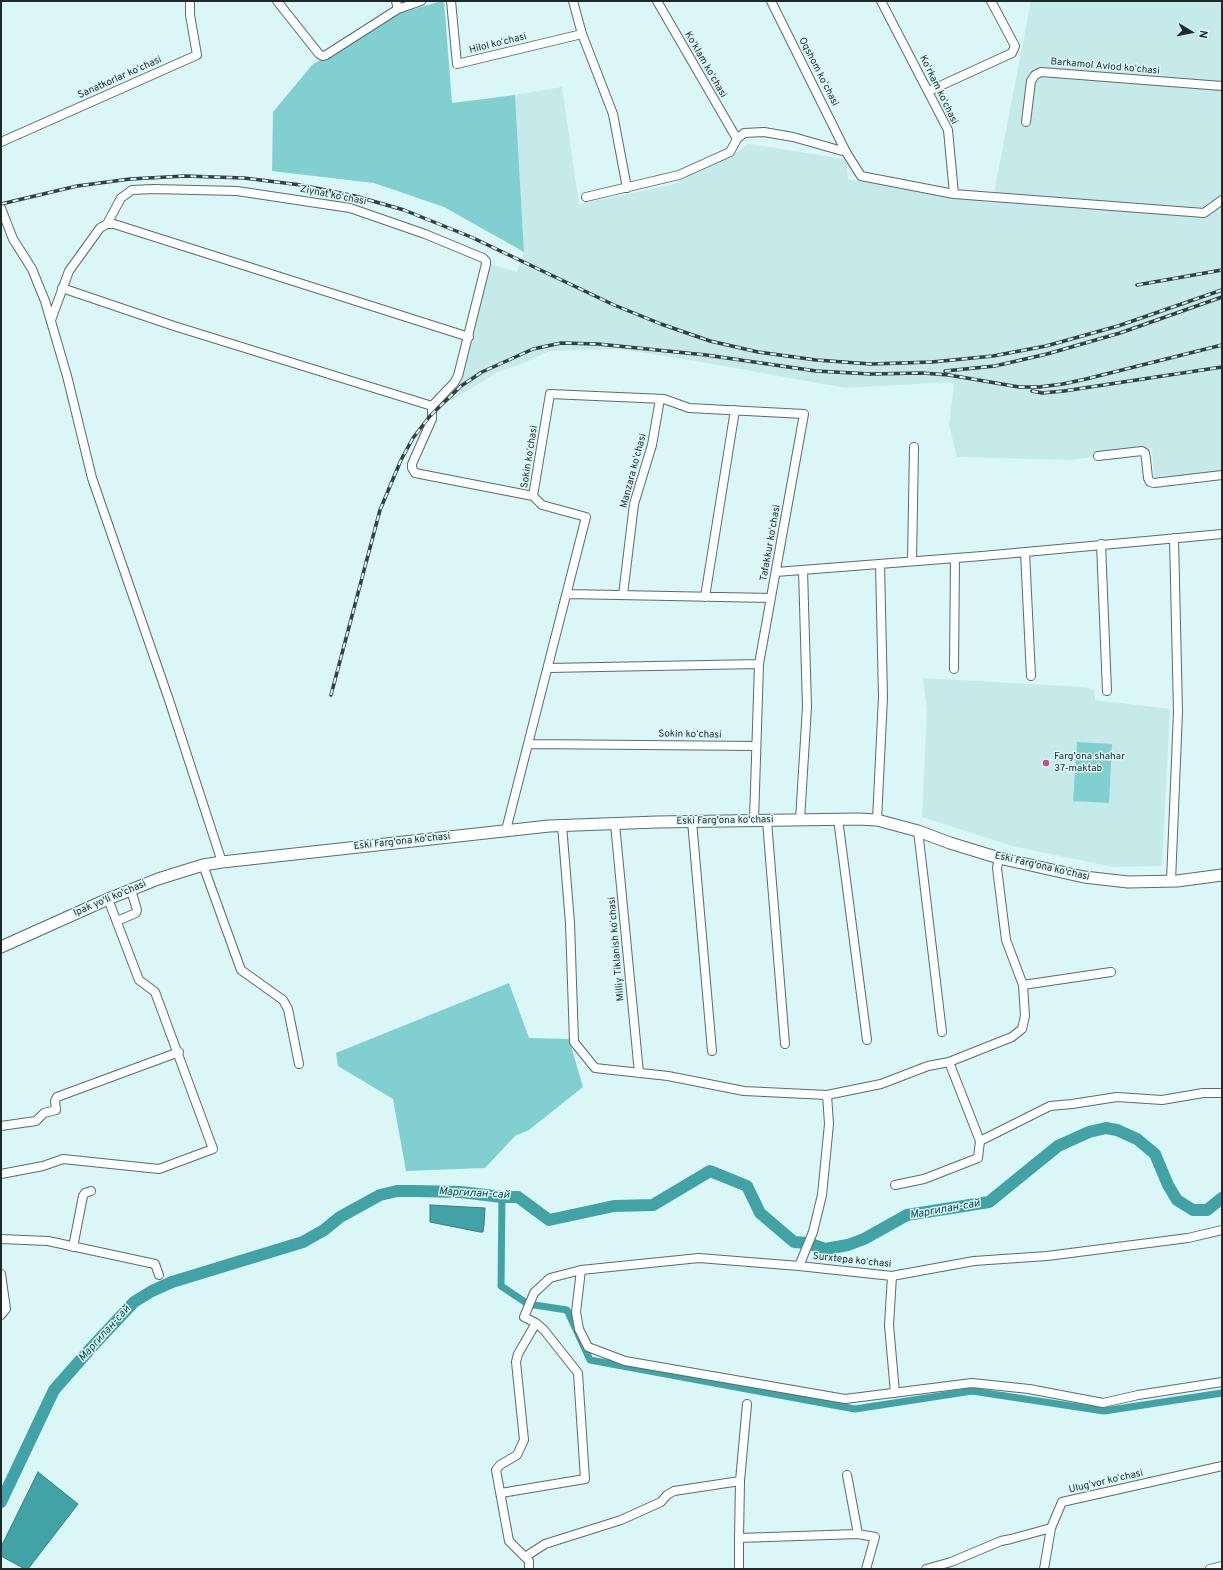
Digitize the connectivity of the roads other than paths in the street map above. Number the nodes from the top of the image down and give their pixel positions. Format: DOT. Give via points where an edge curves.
graph roads {
  1 [pos="190,1"];
  2 [pos="277,1"];
  3 [pos="421,1"];
  4 [pos="451,1"];
  5 [pos="573,1"];
  6 [pos="657,1"];
  7 [pos="771,1"];
  8 [pos="881,1"];
  9 [pos="992,1"];
  10 [pos="397,5"];
  11 [pos="582,34"];
  12 [pos="1222,86"];
  13 [pos="929,91"];
  14 [pos="1026,122"];
  15 [pos="737,139"];
  16 [pos="1,142"];
  17 [pos="846,152"];
  18 [pos="627,188"];
  19 [pos="954,194"];
  20 [pos="586,197"];
  21 [pos="1222,200"];
  22 [pos="1,208"];
  23 [pos="107,224"];
  24 [pos="62,288"];
  25 [pos="51,320"];
  26 [pos="469,337"];
  27 [pos="660,399"];
  28 [pos="432,406"];
  29 [pos="735,410"];
  30 [pos="914,446"];
  31 [pos="1098,456"];
  32 [pos="1222,475"];
  33 [pos="534,496"];
  34 [pos="1222,534"];
  35 [pos="1174,538"];
  36 [pos="1101,544"];
  37 [pos="1025,552"];
  38 [pos="955,558"];
  39 [pos="912,561"];
  40 [pos="880,564"];
  41 [pos="803,570"];
  42 [pos="776,572"];
  43 [pos="566,594"];
  44 [pos="623,595"];
  45 [pos="705,597"];
  46 [pos="771,598"];
  47 [pos="759,664"];
  48 [pos="548,668"];
  49 [pos="954,669"];
  50 [pos="1031,676"];
  51 [pos="1107,691"];
  52 [pos="528,744"];
  53 [pos="756,746"];
  54 [pos="838,819"];
  55 [pos="800,820"];
  56 [pos="877,820"];
  57 [pos="692,821"];
  58 [pos="754,821"];
  59 [pos="767,821"];
  60 [pos="615,824"];
  61 [pos="562,826"];
  62 [pos="506,830"];
  63 [pos="918,830"];
  64 [pos="999,858"];
  65 [pos="222,862"];
  66 [pos="203,865"];
  67 [pos="1222,875"];
  68 [pos="1171,881"];
  69 [pos="131,890"];
  70 [pos="108,899"];
  71 [pos="117,921"];
  72 [pos="1,947"];
  73 [pos="1111,972"];
  74 [pos="1024,985"];
  75 [pos="942,1032"];
  76 [pos="867,1040"];
  77 [pos="785,1044"];
  78 [pos="712,1051"];
  79 [pos="179,1052"];
  80 [pos="949,1062"];
  81 [pos="299,1064"];
  82 [pos="639,1073"];
  83 [pos="1222,1093"];
  84 [pos="827,1095"];
  85 [pos="1,1126"];
  86 [pos="980,1141"];
  87 [pos="1,1174"];
  88 [pos="895,1185"];
  89 [pos="91,1192"];
  90 [pos="1222,1230"];
  91 [pos="1,1239"];
  92 [pos="73,1247"];
  93 [pos="799,1266"];
  94 [pos="581,1270"];
  95 [pos="1,1274"];
  96 [pos="159,1275"];
  97 [pos="892,1276"];
  98 [pos="1,1315"];
  99 [pos="536,1324"];
  100 [pos="1222,1382"];
  101 [pos="895,1393"];
  102 [pos="747,1404"];
  103 [pos="1222,1466"];
  104 [pos="847,1475"];
  105 [pos="740,1481"];
  106 [pos="501,1494"];
  107 [pos="1051,1528"];
  108 [pos="858,1534"];
  109 [pos="739,1538"];
  110 [pos="525,1557"];
  111 [pos="1222,1566"];
  112 [pos="529,1569"];
  113 [pos="739,1569"];
  114 [pos="866,1569"];
  115 [pos="926,1569"];
  116 [pos="1044,1569"];
  117 [pos="1210,1569"];
  1 -- 16 [label="street, Sanatkorlar koʻchasi" via="197,55"];
  2 -- 10 [label="street" via="319,54 326,55"];
  3 -- 10 [label="street"];
  4 -- 11 [label="street, Hilol koʻchasi" via="458,64"];
  5 -- 11 [label="street"];
  6 -- 15 [label="street, Koʻklam koʻchasi"];
  7 -- 17 [label="street, Oqshom koʻchasi"];
  8 -- 13 [label="street, Koʻrkam koʻchasi"];
  9 -- 13 [label="street" via="1015,46 1012,53"];
  11 -- 18 [label="street" via="613,114"];
  12 -- 14 [label="street, Barkamol Аvlod koʻchasi" via="1041,72 1035,74 1031,81"];
  13 -- 19 [label="street, Koʻrkam koʻchasi" via="948,130"];
  15 -- 17 [label="street" via="744,133 764,132 793,137"];
  15 -- 18 [label="street" via="730,152 679,175"];
  17 -- 19 [label="street, Oqshom koʻchasi" via="862,176"];
  18 -- 20 [label="street"];
  19 -- 21 [label="street, Oqshom koʻchasi" via="1204,213"];
  22 -- 25 [label="street" via="14,239 32,269"];
  23 -- 24 [label="street, Ziynat koʻchasi" via="100,228 69,271"];
  23 -- 26 [label="street" via="114,224"];
  23 -- 26 [label="street, Ziynat koʻchasi" via="124,194 132,190 152,189 237,191 350,208 374,215 485,259"];
  24 -- 25 [label="street, Ziynat koʻchasi"];
  24 -- 28 [label="street" via="174,326"];
  25 -- 65 [label="street" via="92,478"];
  26 -- 28 [label="street, Ziynat koʻchasi" via="456,381"];
  27 -- 29 [label="street, Tafakkur koʻchasi" via="689,408"];
  27 -- 33 [label="street, Sokin koʻchasi" via="550,394"];
  27 -- 44 [label="street, Manzara koʻchasi" via="652,445 634,504"];
  28 -- 33 [label="street" via="432,419 412,464 415,473"];
  29 -- 42 [label="street, Tafakkur koʻchasi" via="804,414"];
  29 -- 45 [label="street"];
  30 -- 39 [label="street"];
  31 -- 32 [label="street" via="1142,451 1146,459 1148,478 1154,483"];
  33 -- 43 [label="street, Sokin koʻchasi" via="542,505 586,516"];
  34 -- 35 [label="street"];
  35 -- 36 [label="street"];
  35 -- 68 [label="street" via="1178,712"];
  36 -- 37 [label="street"];
  36 -- 51 [label="street"];
  37 -- 38 [label="street"];
  37 -- 50 [label="street"];
  38 -- 39 [label="street"];
  38 -- 49 [label="street"];
  39 -- 40 [label="street"];
  40 -- 41 [label="street"];
  40 -- 56 [label="street" via="883,697"];
  41 -- 42 [label="street"];
  41 -- 55 [label="street" via="806,707"];
  42 -- 46 [label="street, Tafakkur koʻchasi"];
  43 -- 44 [label="street"];
  43 -- 48 [label="street, Sokin koʻchasi"];
  44 -- 45 [label="street"];
  45 -- 46 [label="street"];
  46 -- 47 [label="street, Tafakkur koʻchasi"];
  47 -- 48 [label="street"];
  47 -- 53 [label="street, Tafakkur koʻchasi"];
  48 -- 52 [label="street, Sokin koʻchasi"];
  52 -- 53 [label="street, Sokin koʻchasi"];
  52 -- 62 [label="street, Sokin koʻchasi"];
  53 -- 58 [label="street, Tafakkur koʻchasi"];
  54 -- 55 [label="main road, Eski Farg'ona ko'chasi"];
  54 -- 56 [label="main road, Eski Farg'ona ko'chasi"];
  54 -- 76 [label="street"];
  55 -- 59 [label="main road, Eski Farg'ona ko'chasi"];
  56 -- 63 [label="main road, Eski Farg'ona ko'chasi"];
  57 -- 58 [label="main road, Eski Farg'ona ko'chasi"];
  57 -- 60 [label="main road, Eski Farg'ona ko'chasi"];
  57 -- 78 [label="street"];
  58 -- 59 [label="main road, Eski Farg'ona ko'chasi"];
  59 -- 77 [label="street"];
  60 -- 61 [label="main road, Eski Farg'ona ko'chasi"];
  60 -- 82 [label="street, Milliy Tiklanish koʻchasi"];
  61 -- 62 [label="main road, Eski Farg'ona ko'chasi"];
  61 -- 82 [label="street" via="570,923 574,1042 595,1068"];
  62 -- 65 [label="main road, Eski Farg'ona ko'chasi"];
  63 -- 64 [label="main road, Eski Farg'ona ko'chasi"];
  63 -- 75 [label="street"];
  64 -- 68 [label="main road, Eski Farg'ona ko'chasi" via="1084,878 1128,882"];
  64 -- 74 [label="street" via="997,868 1006,940"];
  65 -- 66 [label="main road, Ipak yo'li ko'chasi"];
  66 -- 69 [label="main road, Ipak yo'li ko'chasi"];
  66 -- 81 [label="street" via="241,970 283,1000 288,1009"];
  67 -- 68 [label="main road, Eski Farg'ona ko'chasi"];
  69 -- 70 [label="main road, Ipak yo'li ko'chasi"];
  69 -- 71 [label="street" via="136,913"];
  70 -- 71 [label="street"];
  70 -- 72 [label="main road, Ipak yo'li ko'chasi"];
  71 -- 79 [label="street" via="139,980 155,992"];
  73 -- 74 [label="street"];
  74 -- 80 [label="street" via="1025,1016 1022,1029 1012,1037"];
  79 -- 85 [label="street" via="57,1097 54,1100 56,1110 44,1113 36,1121"];
  79 -- 87 [label="street" via="213,1149 159,1169 64,1159"];
  80 -- 84 [label="street" via="928,1066 881,1084"];
  80 -- 86 [label="street"];
  82 -- 84 [label="street" via="668,1076 744,1092"];
  83 -- 86 [label="street" via="1203,1093 1162,1100 1117,1097 1050,1106"];
  84 -- 93 [label="street" via="829,1124 819,1212"];
  86 -- 88 [label="street" via="978,1158 924,1179"];
  89 -- 92 [label="street" via="83,1196"];
  90 -- 97 [label="street, Surxtepa koʻchasi" via="1188,1238 1047,1256 974,1261"];
  91 -- 92 [label="street" via="48,1241"];
  92 -- 96 [label="street" via="155,1264"];
  93 -- 94 [label="street, Surxtepa koʻchasi" via="699,1258"];
  93 -- 97 [label="street, Surxtepa koʻchasi"];
  94 -- 99 [label="street, Surxtepa koʻchasi" via="550,1278 532,1297 524,1317"];
  94 -- 101 [label="street" via="576,1312 579,1329 588,1347 625,1361 845,1399"];
  95 -- 98 [label="street" via="6,1309"];
  97 -- 101 [label="street" via="889,1325"];
  99 -- 106 [label="street" via="516,1362 524,1440 517,1455 496,1470"];
  99 -- 106 [label="street" via="578,1373 585,1479"];
  100 -- 101 [label="street" via="1103,1403 1029,1389 972,1383"];
  102 -- 105 [label="street"];
  103 -- 107 [label="street, Ulugʻvor koʻchasi" via="1062,1502"];
  104 -- 108 [label="street"];
  105 -- 109 [label="street"];
  105 -- 110 [label="street" via="674,1492 661,1502 621,1520 545,1544"];
  106 -- 110 [label="street" via="509,1541"];
  107 -- 115 [label="street" via="1001,1541 951,1562"];
  107 -- 116 [label="street, Ulugʻvor koʻchasi"];
  108 -- 109 [label="street"];
  108 -- 114 [label="street" via="875,1537"];
  109 -- 113 [label="street"];
  110 -- 112 [label="street" via="529,1561"];
  111 -- 117 [label="street"];
}
